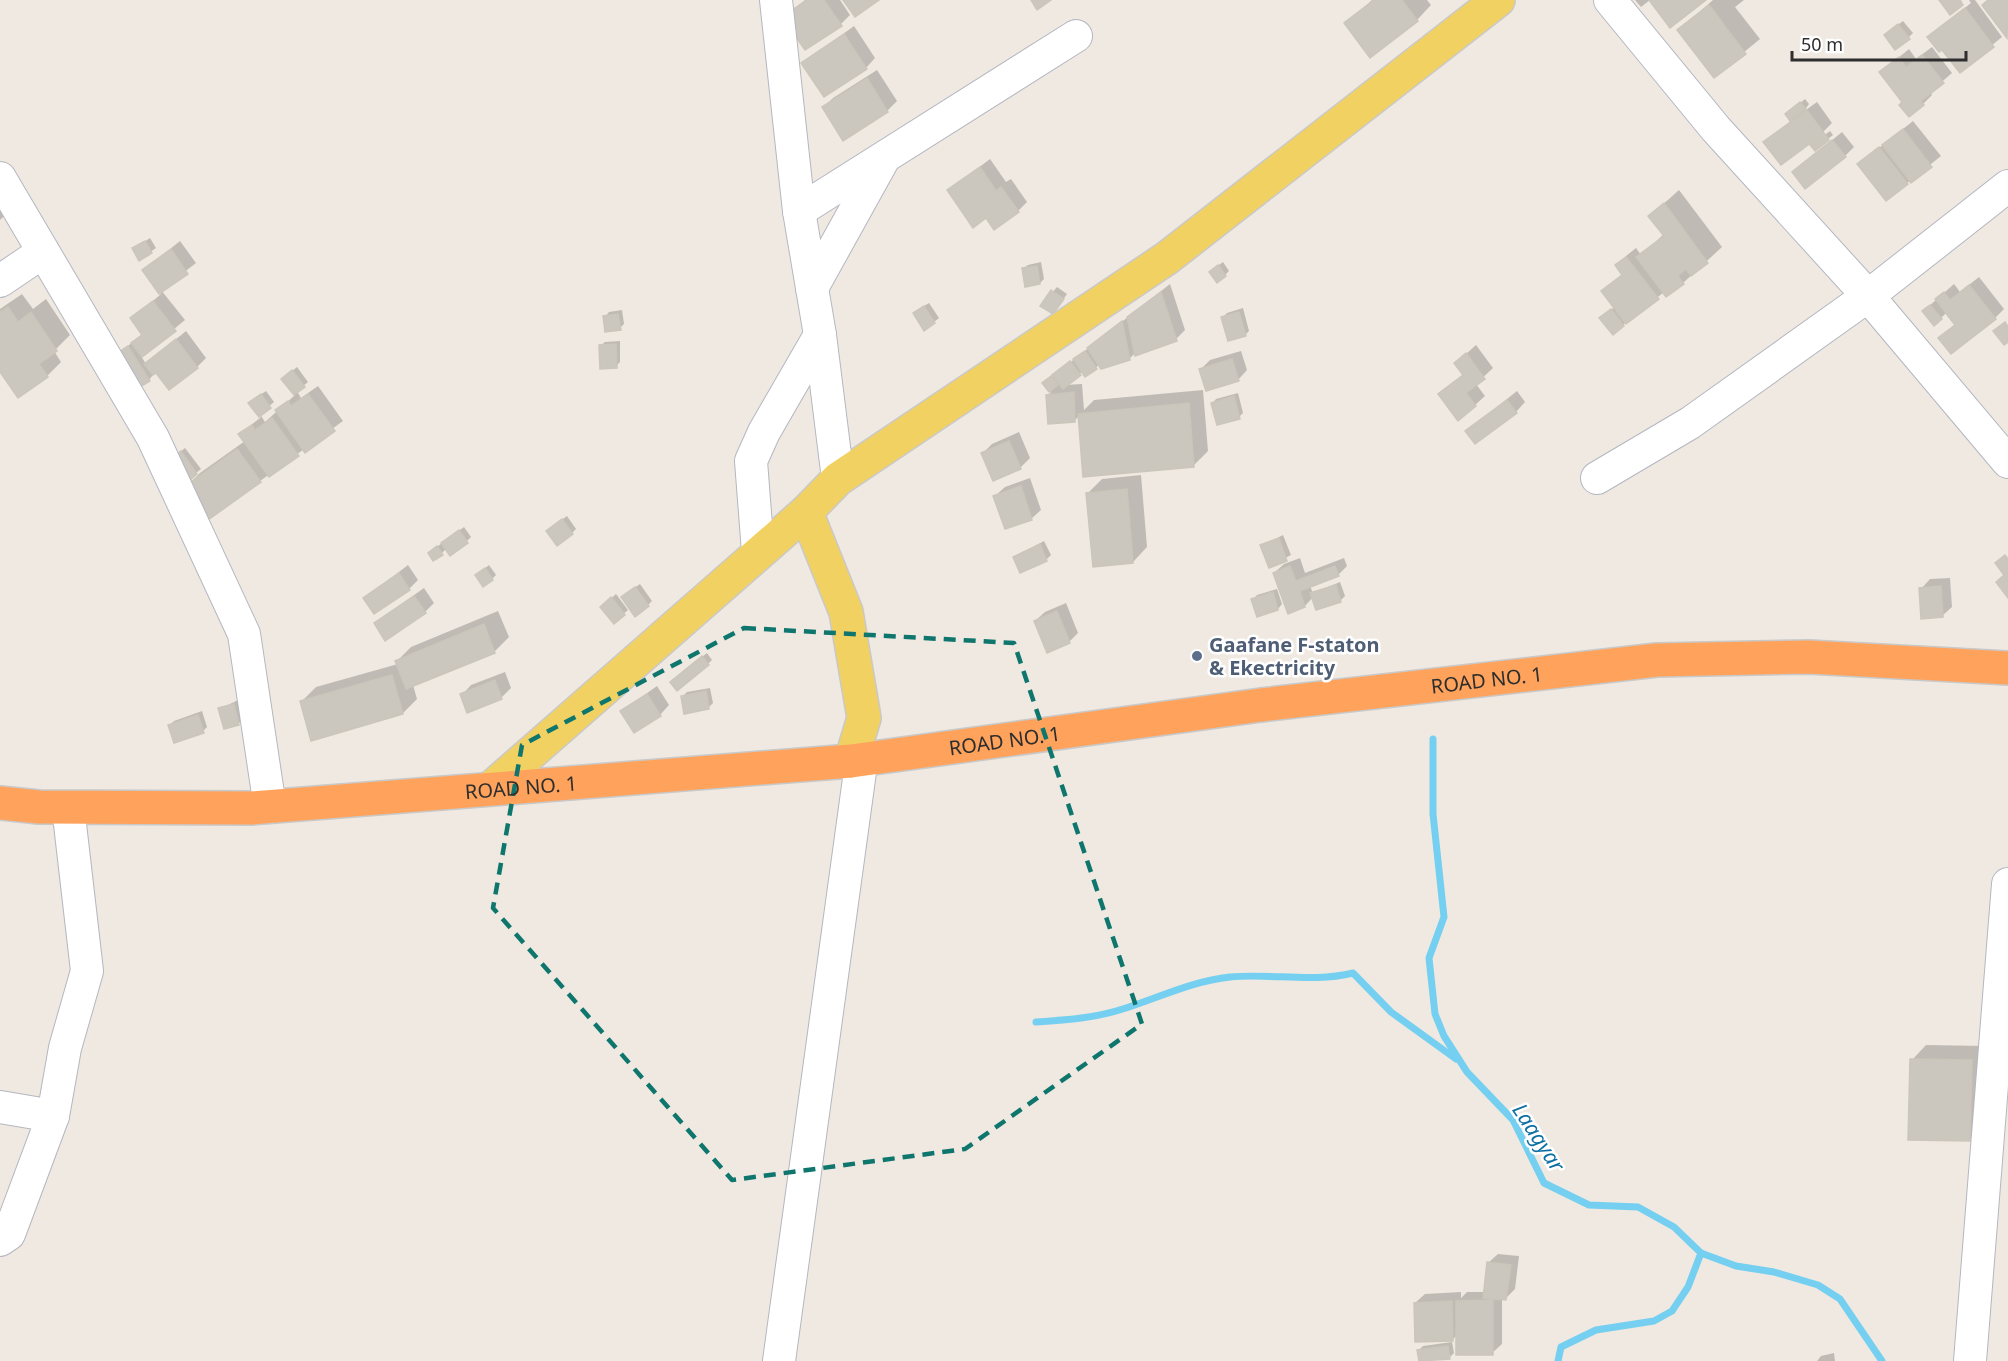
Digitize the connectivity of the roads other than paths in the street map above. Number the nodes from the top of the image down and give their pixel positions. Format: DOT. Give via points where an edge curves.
graph roads {
  1 [pos="776,0"];
  2 [pos="1498,0"];
  3 [pos="1610,0"];
  4 [pos="1076,36"];
  5 [pos="884,157"];
  6 [pos="0,178"];
  7 [pos="2008,186"];
  8 [pos="799,211"];
  9 [pos="44,252"];
  10 [pos="0,281"];
  11 [pos="812,288"];
  12 [pos="1868,296"];
  13 [pos="820,335"];
  14 [pos="2008,462"];
  15 [pos="838,478"];
  16 [pos="1597,478"];
  17 [pos="806,512"];
  18 [pos="758,552"];
  19 [pos="2008,668"];
  20 [pos="856,759"];
  21 [pos="490,789"];
  22 [pos="0,803"];
  23 [pos="68,807"];
  24 [pos="270,807"];
  25 [pos="2008,884"];
  26 [pos="2002,1070"];
  27 [pos="0,1107"];
  28 [pos="53,1116"];
  29 [pos="0,1239"];
  30 [pos="778,1361"];
  31 [pos="1970,1361"];
  1 -- 8 [label="street"];
  2 -- 15 [label="main road" via="1167,258"];
  3 -- 12 [label="street" via="1716,129"];
  4 -- 5 [label="street"];
  5 -- 8 [label="street"];
  5 -- 11 [label="street"];
  6 -- 9 [label="street"];
  7 -- 12 [label="street"];
  8 -- 11 [label="street"];
  9 -- 10 [label="street"];
  9 -- 24 [label="street" via="153,438 244,634"];
  11 -- 13 [label="street"];
  12 -- 14 [label="street"];
  12 -- 16 [label="street" via="1690,423"];
  13 -- 15 [label="street"];
  13 -- 18 [label="street" via="751,461"];
  15 -- 17 [label="main road"];
  17 -- 18 [label="main road"];
  17 -- 20 [label="main road" via="846,612 864,718"];
  18 -- 21 [label="main road"];
  19 -- 20 [label="highway, ROAD NO. 1" via="1809,657 1657,660 1261,705"];
  20 -- 21 [label="highway, ROAD NO. 1"];
  20 -- 30 [label="street"];
  21 -- 24 [label="highway, ROAD NO. 1"];
  22 -- 23 [label="highway, ROAD NO. 1"];
  23 -- 24 [label="highway, ROAD NO. 1"];
  23 -- 28 [label="street" via="87,971"];
  25 -- 26 [label="street"];
  26 -- 31 [label="street"];
  27 -- 28 [label="street"];
  28 -- 29 [label="street" via="9,1234"];
}
